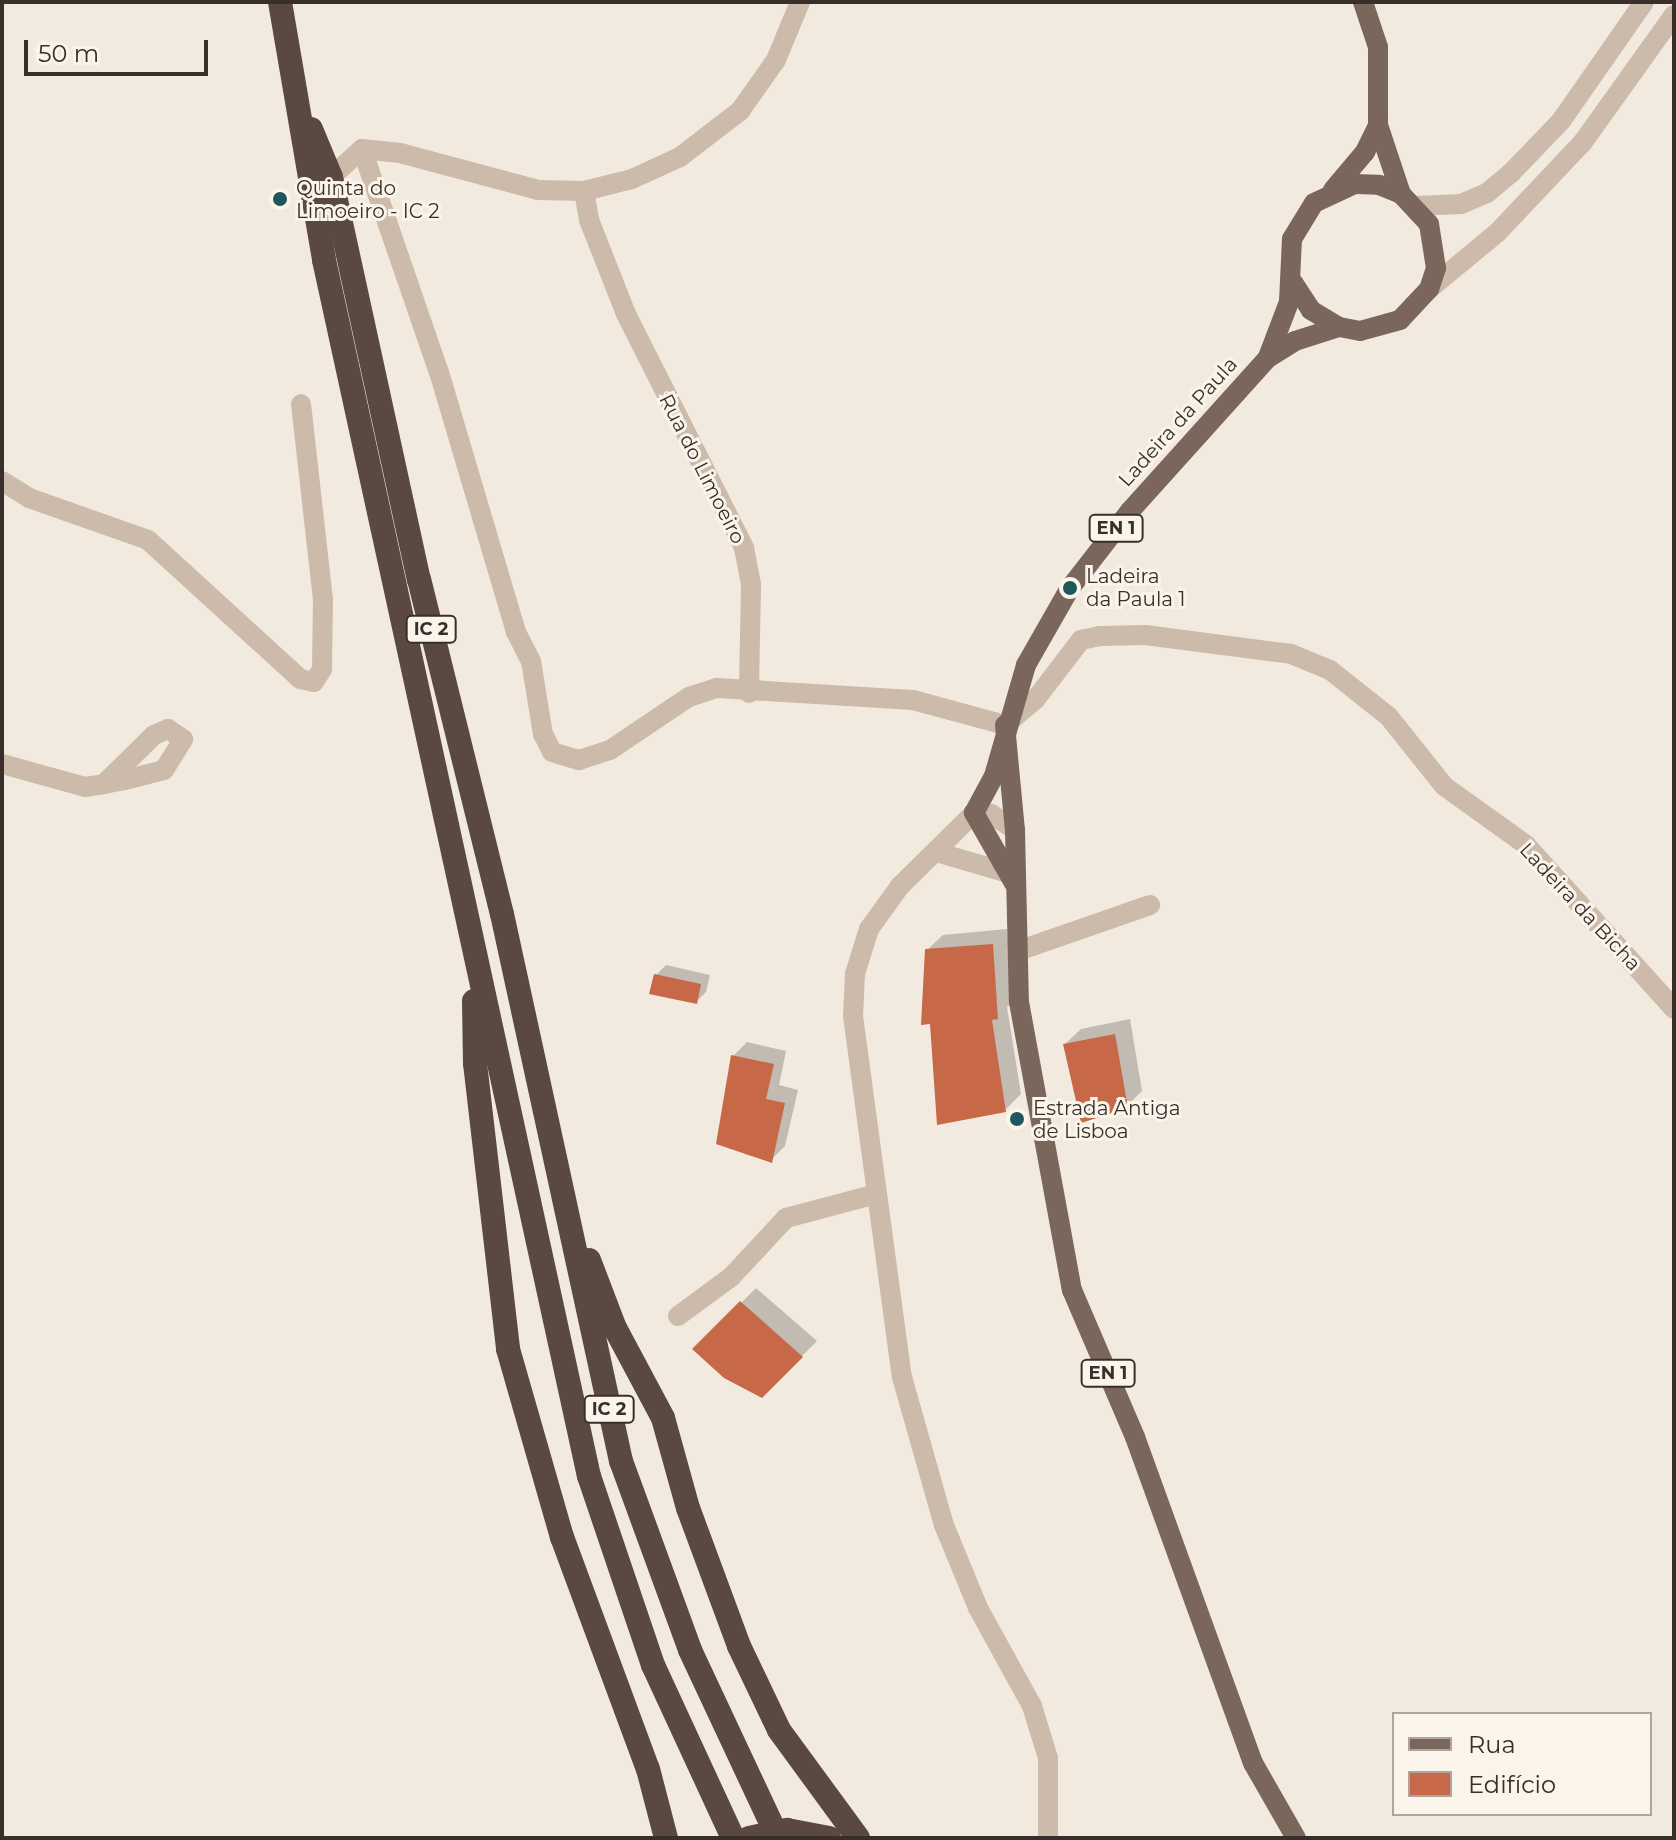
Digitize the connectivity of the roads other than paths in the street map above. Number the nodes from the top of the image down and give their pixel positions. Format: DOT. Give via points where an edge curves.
graph roads {
  1 [pos="280,2"];
  2 [pos="800,2"];
  3 [pos="1363,2"];
  4 [pos="1644,2"];
  5 [pos="1674,15"];
  6 [pos="300,101"];
  7 [pos="1378,125"];
  8 [pos="362,149"];
  9 [pos="331,177"];
  10 [pos="584,191"];
  11 [pos="1332,191"];
  12 [pos="1408,200"];
  13 [pos="1293,282"];
  14 [pos="1429,289"];
  15 [pos="1339,327"];
  16 [pos="1268,358"];
  17 [pos="301,404"];
  18 [pos="2,481"];
  19 [pos="749,693"];
  20 [pos="1005,725"];
  21 [pos="2,764"];
  22 [pos="104,784"];
  23 [pos="974,813"];
  24 [pos="1015,830"];
  25 [pos="936,852"];
  26 [pos="1010,877"];
  27 [pos="1150,905"];
  28 [pos="1015,952"];
  29 [pos="475,962"];
  30 [pos="1674,1009"];
  31 [pos="552,1160"];
  32 [pos="876,1194"];
  33 [pos="678,1316"];
  34 [pos="1049,1812"];
  35 [pos="666,1838"];
  36 [pos="733,1838"];
  37 [pos="749,1838"];
  38 [pos="778,1838"];
  39 [pos="829,1838"];
  40 [pos="858,1838"];
  41 [pos="1038,1838"];
  42 [pos="1048,1838"];
  43 [pos="1296,1838"];
  1 -- 6 [label="highway, IC 2"];
  2 -- 10 [label="street" via="776,60 740,111 680,157 632,179"];
  3 -- 7 [label="main road" via="1378,47"];
  4 -- 12 [label="street" via="1561,121 1511,173 1461,204"];
  5 -- 14 [label="street" via="1583,142 1497,233"];
  6 -- 9 [label="highway, IC 2"];
  6 -- 29 [label="highway, IC 2" via="324,260"];
  7 -- 11 [label="main road" via="1365,152"];
  7 -- 12 [label="main road"];
  8 -- 9 [label="street"];
  8 -- 10 [label="street" via="400,153 538,190"];
  8 -- 19 [label="street" via="439,372 516,632 531,661 543,734 552,752 579,760 610,750 689,697 717,688"];
  9 -- 31 [label="highway, IC 2" via="419,579 502,914"];
  10 -- 19 [label="street, Rua do Limoeiro" via="589,220 626,314 744,548 751,585"];
  11 -- 12 [label="main road" via="1379,185"];
  11 -- 13 [label="main road" via="1300,219 1292,239"];
  12 -- 14 [label="main road" via="1435,246"];
  13 -- 15 [label="main road" via="1311,310"];
  13 -- 16 [label="main road, EN 1"];
  14 -- 15 [label="main road" via="1417,307 1391,325 1360,331"];
  15 -- 16 [label="main road, EN 1" via="1295,341"];
  16 -- 20 [label="main road, Ladeira da Paula / EN 1" via="1130,511 1070,588 1026,665"];
  17 -- 18 [label="street" via="323,600 322,669 314,682 300,679 148,540 29,498"];
  19 -- 20 [label="street" via="913,700"];
  20 -- 23 [label="main road, EN 1" via="994,776"];
  20 -- 24 [label="main road, EN 1"];
  20 -- 30 [label="street, Ladeira da Bicha" via="1035,700 1081,640 1145,635 1304,659 1359,690 1389,717 1444,786 1526,845"];
  21 -- 22 [label="street" via="85,787"];
  22 -- 22 [label="street" via="164,770 183,739 168,729"];
  23 -- 24 [label="street" via="991,814"];
  23 -- 25 [label="street"];
  23 -- 26 [label="main road, EN 1"];
  24 -- 26 [label="main road, EN 1"];
  25 -- 26 [label="street"];
  25 -- 32 [label="street" via="900,886 869,929 855,974 853,1016"];
  26 -- 28 [label="main road, EN 1"];
  27 -- 28 [label="street"];
  28 -- 43 [label="main road, EN 1" via="1019,1002 1072,1290 1135,1437 1253,1763"];
  29 -- 35 [label="highway" via="475,1063 508,1349 562,1537 648,1769"];
  29 -- 36 [label="highway, IC 2" via="589,1476 653,1665"];
  31 -- 38 [label="highway, IC 2, bridge" via="621,1461 690,1650"];
  31 -- 40 [label="highway" via="615,1328 663,1418 739,1646 779,1730"];
  32 -- 33 [label="street" via="786,1218 731,1277"];
  32 -- 34 [label="street" via="902,1377 919,1449 978,1608 1032,1706 1048,1758"];
  34 -- 41 [label="street"];
  34 -- 42 [label="street"];
  37 -- 39 [label="highway" via="787,1830"];
}
